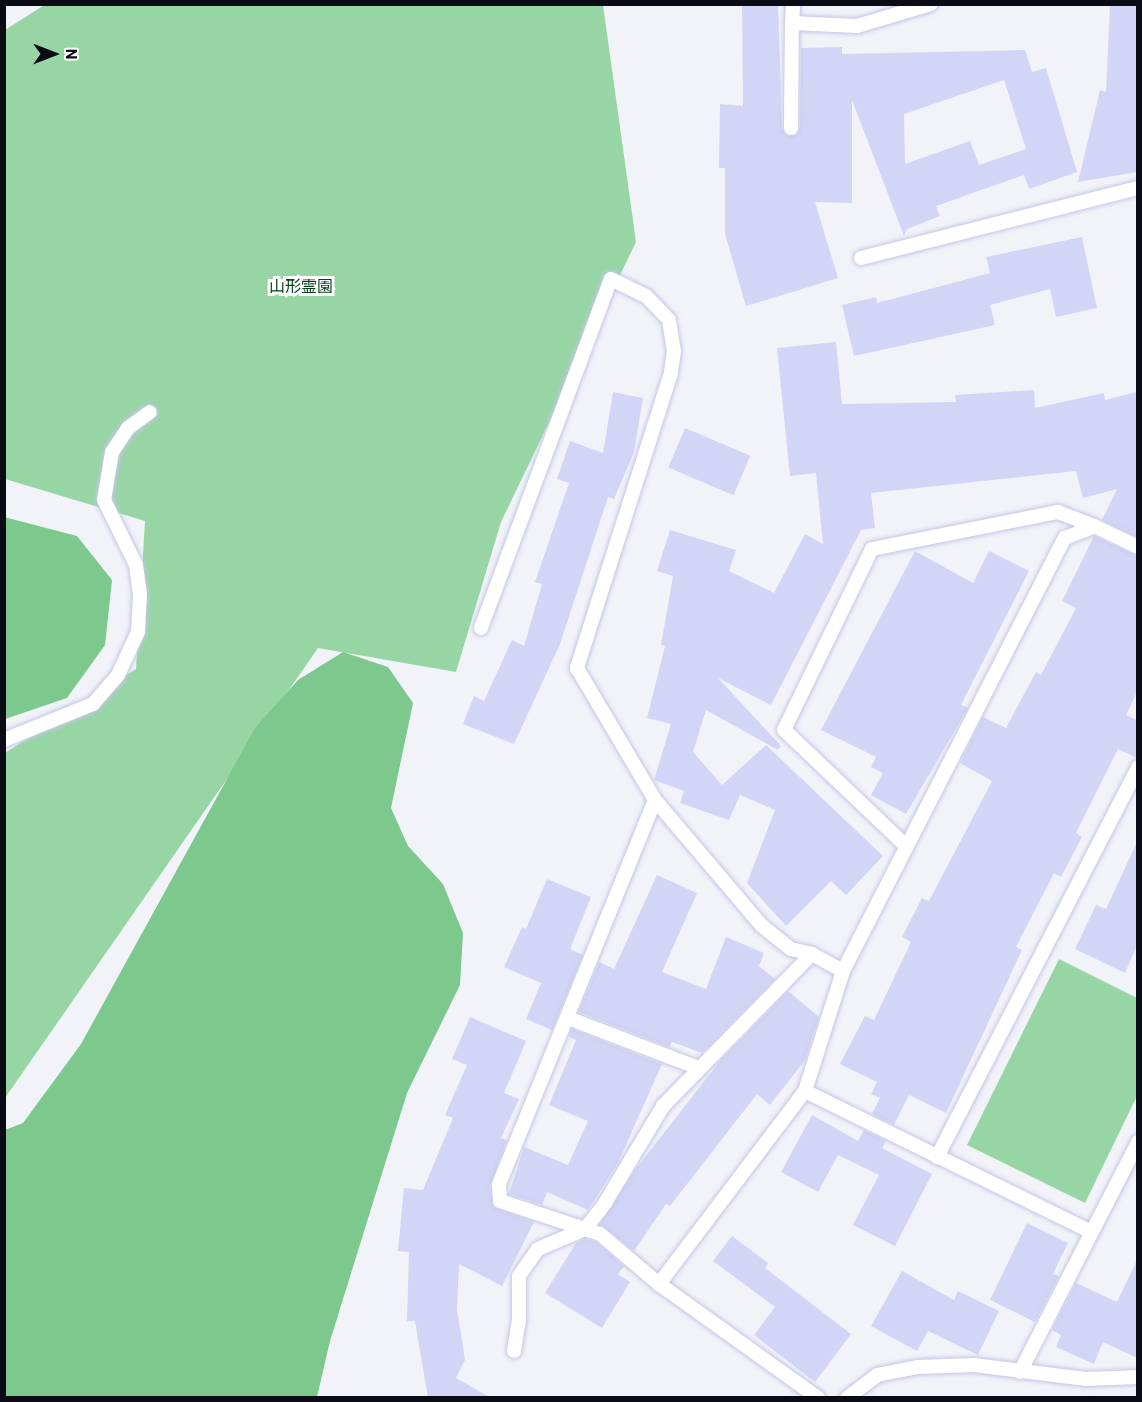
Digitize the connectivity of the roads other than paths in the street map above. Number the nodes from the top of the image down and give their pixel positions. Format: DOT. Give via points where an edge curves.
graph roads {
  1 [pos="793,4"];
  2 [pos="931,4"];
  3 [pos="792,24"];
  4 [pos="791,128"];
  5 [pos="1137,188"];
  6 [pos="861,258"];
  7 [pos="150,412"];
  8 [pos="1094,526"];
  9 [pos="1137,547"];
  10 [pos="481,628"];
  11 [pos="4,740"];
  12 [pos="1137,767"];
  13 [pos="655,801"];
  14 [pos="906,846"];
  15 [pos="812,954"];
  16 [pos="843,971"];
  17 [pos="568,1018"];
  18 [pos="698,1068"];
  19 [pos="805,1091"];
  20 [pos="1137,1142"];
  21 [pos="938,1157"];
  22 [pos="585,1229"];
  23 [pos="1091,1232"];
  24 [pos="659,1284"];
  25 [pos="514,1351"];
  26 [pos="1020,1372"];
  27 [pos="1137,1377"];
  28 [pos="818,1398"];
  29 [pos="847,1398"];
  1 -- 3 [label="lane"];
  2 -- 3 [label="lane" via="857,26"];
  3 -- 4 [label="lane"];
  5 -- 6 [label="lane"];
  7 -- 11 [label="lane" via="128,428 112,452 104,500 136,565 140,594 138,632 118,675 93,704"];
  8 -- 9 [label="lane"];
  8 -- 14 [label="lane" via="1065,538"];
  8 -- 14 [label="lane" via="1058,512 872,549 784,730"];
  10 -- 13 [label="lane" via="611,279 646,296 669,320 674,351 671,373 577,668"];
  12 -- 21 [label="lane"];
  13 -- 15 [label="lane" via="761,925 791,949"];
  13 -- 17 [label="lane"];
  14 -- 16 [label="lane"];
  15 -- 16 [label="lane"];
  15 -- 18 [label="lane"];
  16 -- 19 [label="lane"];
  17 -- 18 [label="lane"];
  17 -- 22 [label="lane" via="499,1185 500,1201"];
  18 -- 22 [label="lane" via="663,1106"];
  19 -- 21 [label="lane"];
  19 -- 24 [label="lane"];
  20 -- 23 [label="lane"];
  21 -- 23 [label="lane"];
  22 -- 24 [label="lane" via="600,1234"];
  22 -- 25 [label="lane" via="538,1249 519,1276"];
  23 -- 26 [label="lane"];
  24 -- 28 [label="lane"];
  26 -- 27 [label="lane" via="1086,1379"];
  26 -- 29 [label="lane" via="974,1365 918,1367 877,1375"];
}
